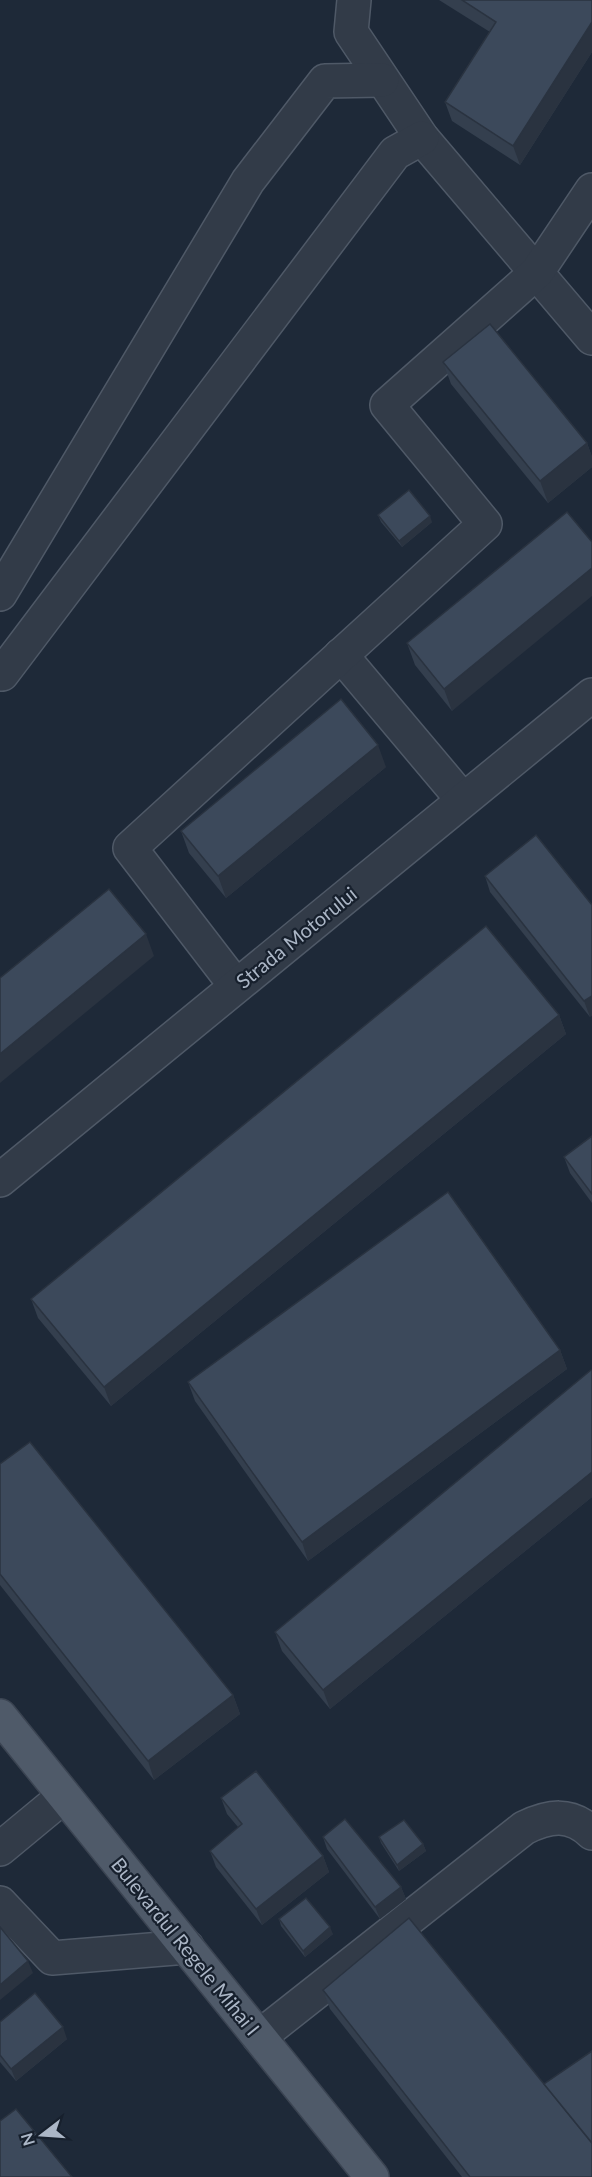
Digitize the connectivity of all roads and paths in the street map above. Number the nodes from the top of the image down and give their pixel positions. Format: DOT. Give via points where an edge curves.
graph roads {
  1 [pos="354,0"];
  2 [pos="382,80"];
  3 [pos="422,138"];
  4 [pos="592,190"];
  5 [pos="537,272"];
  6 [pos="592,338"];
  7 [pos="0,594"];
  8 [pos="341,655"];
  9 [pos="0,673"];
  10 [pos="592,695"];
  11 [pos="464,800"];
  12 [pos="236,986"];
  13 [pos="0,1180"];
  14 [pos="0,1716"];
  15 [pos="64,1796"];
  16 [pos="592,1833"];
  17 [pos="0,1849"];
  18 [pos="0,1903"];
  19 [pos="187,1947"];
  20 [pos="259,2037"];
  21 [pos="372,2177"];
  1 -- 2 [label="street" via="351,32"];
  2 -- 3 [label="street"];
  2 -- 7 [label="street" via="325,81 248,181"];
  3 -- 5 [label="street"];
  3 -- 9 [label="street" via="395,153"];
  4 -- 5 [label="street"];
  5 -- 6 [label="street"];
  5 -- 8 [label="street" via="387,405 485,524"];
  8 -- 11 [label="street"];
  8 -- 12 [label="street" via="130,848"];
  10 -- 11 [label="street, Strada Motorului"];
  11 -- 12 [label="street, Strada Motorului"];
  12 -- 13 [label="street, Strada Motorului"];
  14 -- 15 [label="main road, Bulevardul Regele Mihai I"];
  15 -- 17 [label="street"];
  15 -- 19 [label="main road, Bulevardul Regele Mihai I"];
  16 -- 20 [label="street" via="567,1818 544,1818 524,1828"];
  18 -- 19 [label="street" via="52,1958"];
  19 -- 20 [label="main road, Bulevardul Regele Mihai I"];
  20 -- 21 [label="main road, Bulevardul Regele Mihai I"];
}
